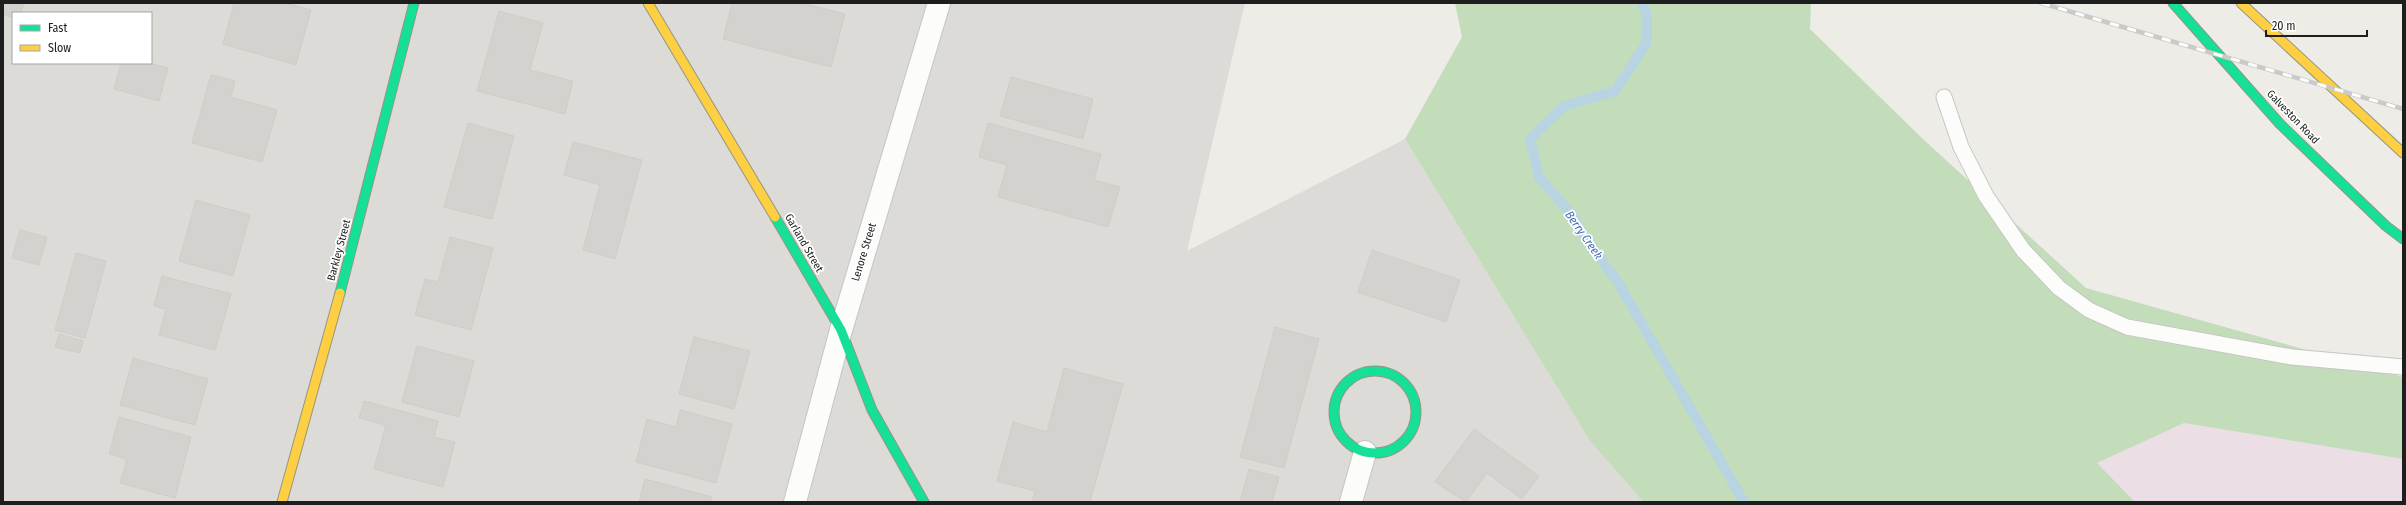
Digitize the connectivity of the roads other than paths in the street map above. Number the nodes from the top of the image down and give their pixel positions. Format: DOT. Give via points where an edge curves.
graph roads {
  1 [pos="414,3"];
  2 [pos="648,3"];
  3 [pos="939,3"];
  4 [pos="2173,3"];
  5 [pos="2242,3"];
  6 [pos="1944,97"];
  7 [pos="2403,153"];
  8 [pos="2403,240"];
  9 [pos="841,330"];
  10 [pos="2403,368"];
  11 [pos="1365,452"];
  12 [pos="282,502"];
  13 [pos="795,502"];
  14 [pos="924,502"];
  15 [pos="1351,502"];
  1 -- 12 [label="street, Barkley Street" via="362,212"];
  2 -- 9 [label="street, Garland Street"];
  3 -- 9 [label="street, Lenore Street"];
  4 -- 8 [label="street, Galveston Road" via="2280,124"];
  5 -- 7 [label="street"];
  6 -- 10 [label="lane" via="1961,147 1986,196 2023,250 2059,288 2089,310 2127,327 2292,357"];
  9 -- 13 [label="street, Lenore Street"];
  9 -- 14 [label="street, Garland Street" via="872,410"];
  11 -- 11 [label="street" via="1381,453 1397,447 1409,437 1416,422 1417,406 1411,390 1400,378 1386,371 1370,371 1354,376 1342,387 1335,401 1334,418 1339,433 1350,445"];
  11 -- 15 [label="street"];
}
